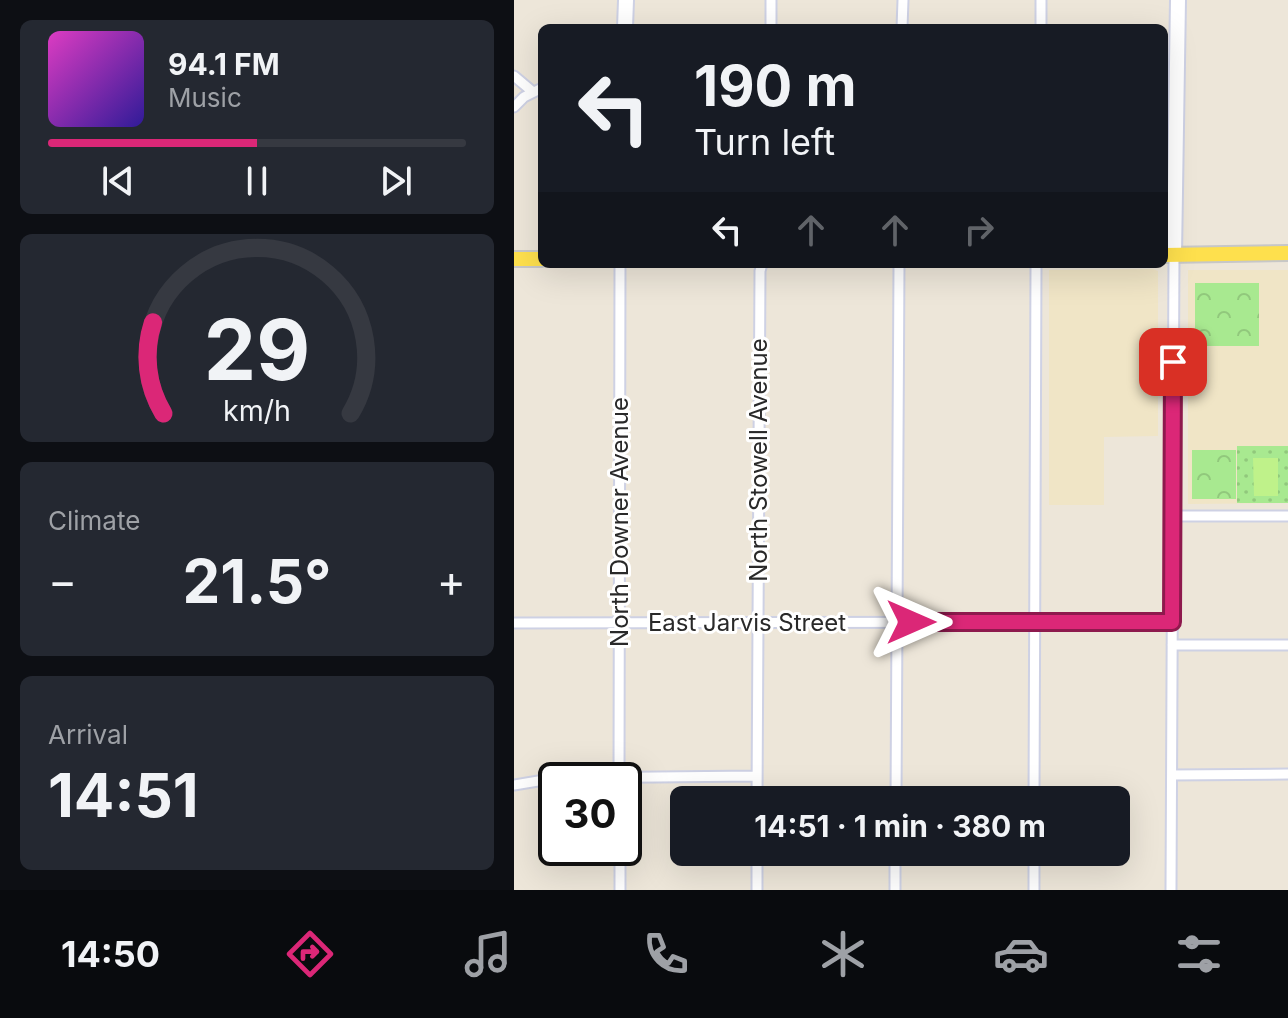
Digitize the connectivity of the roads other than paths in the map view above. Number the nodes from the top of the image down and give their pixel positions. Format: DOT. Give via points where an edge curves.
graph roads {
  1 [pos="626,0"];
  2 [pos="771,0"];
  3 [pos="903,0"];
  4 [pos="1041,0"];
  5 [pos="1178,0"];
  6 [pos="625,24"];
  7 [pos="771,24"];
  8 [pos="902,24"];
  9 [pos="1041,24"];
  10 [pos="514,76"];
  11 [pos="538,90"];
  12 [pos="514,107"];
  13 [pos="1288,253"];
  14 [pos="1169,255"];
  15 [pos="514,259"];
  16 [pos="538,259"];
  17 [pos="620,268"];
  18 [pos="762,268"];
  19 [pos="899,268"];
  20 [pos="1036,268"];
  21 [pos="1173,516"];
  22 [pos="1288,516"];
  23 [pos="1035,621"];
  24 [pos="896,622"];
  25 [pos="1172,622"];
  26 [pos="514,623"];
  27 [pos="620,623"];
  28 [pos="758,623"];
  29 [pos="1172,645"];
  30 [pos="1288,645"];
  31 [pos="619,762"];
  32 [pos="1288,774"];
  33 [pos="1172,775"];
  34 [pos="757,776"];
  35 [pos="642,778"];
  36 [pos="538,781"];
  37 [pos="514,785"];
  38 [pos="757,786"];
  39 [pos="896,786"];
  40 [pos="1034,786"];
  41 [pos="620,866"];
  42 [pos="757,866"];
  43 [pos="895,866"];
  44 [pos="1034,866"];
  45 [pos="620,890"];
  46 [pos="757,890"];
  47 [pos="895,890"];
  48 [pos="1034,890"];
  49 [pos="1171,890"];
  1 -- 6 [label="street"];
  2 -- 7 [label="street"];
  3 -- 8 [label="street"];
  4 -- 9 [label="street"];
  5 -- 14 [label="street"];
  10 -- 11 [label="street"];
  11 -- 12 [label="street"];
  13 -- 14 [label="main road"];
  14 -- 21 [label="street"];
  15 -- 16 [label="main road"];
  17 -- 27 [label="street, North Downer Avenue"];
  18 -- 28 [label="street, North Stowell Avenue"];
  19 -- 24 [label="street"];
  20 -- 23 [label="street"];
  21 -- 22 [label="street"];
  21 -- 25 [label="street"];
  23 -- 24 [label="street, East Jarvis Street"];
  23 -- 25 [label="street, East Jarvis Street"];
  23 -- 40 [label="street"];
  24 -- 28 [label="street, East Jarvis Street"];
  24 -- 39 [label="street"];
  25 -- 29 [label="street"];
  26 -- 27 [label="street, East Jarvis Street"];
  27 -- 28 [label="street, East Jarvis Street"];
  27 -- 31 [label="street, North Downer Avenue"];
  28 -- 34 [label="street, North Stowell Avenue"];
  29 -- 30 [label="street"];
  29 -- 33 [label="street"];
  32 -- 33 [label="street"];
  33 -- 49 [label="street"];
  34 -- 35 [label="street"];
  34 -- 38 [label="street, North Stowell Avenue"];
  36 -- 37 [label="street"];
  41 -- 45 [label="street"];
  42 -- 46 [label="street"];
  43 -- 47 [label="street"];
  44 -- 48 [label="street"];
}
